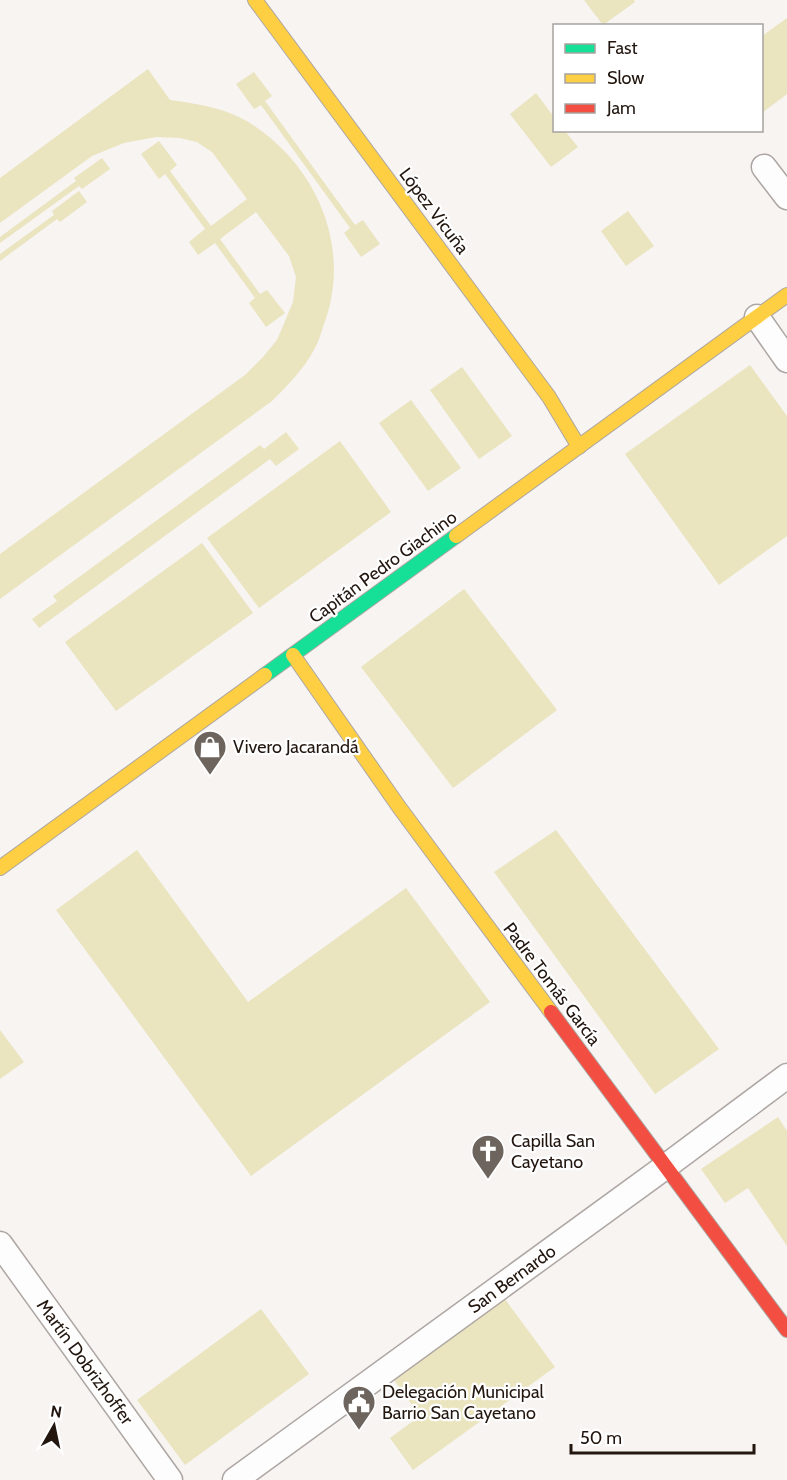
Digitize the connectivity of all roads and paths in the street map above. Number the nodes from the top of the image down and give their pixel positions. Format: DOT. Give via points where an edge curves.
graph roads {
  1 [pos="255,0"];
  2 [pos="764,167"];
  3 [pos="787,197"];
  4 [pos="787,295"];
  5 [pos="757,317"];
  6 [pos="787,360"];
  7 [pos="579,447"];
  8 [pos="293,655"];
  9 [pos="0,868"];
  10 [pos="787,1076"];
  11 [pos="665,1167"];
  12 [pos="0,1244"];
  13 [pos="787,1330"];
  14 [pos="170,1480"];
  15 [pos="235,1480"];
  1 -- 7 [label="street, López Vicuña" via="549,397"];
  2 -- 3 [label="street"];
  4 -- 5 [label="street, Capitán Pedro Giachino"];
  5 -- 6 [label="street"];
  5 -- 7 [label="street, Capitán Pedro Giachino"];
  7 -- 8 [label="street, Capitán Pedro Giachino"];
  8 -- 9 [label="street, Capitán Pedro Giachino"];
  8 -- 11 [label="street, Padre Tomás García" via="399,807"];
  10 -- 11 [label="street, San Bernardo"];
  11 -- 13 [label="street, Padre Tomás García"];
  11 -- 15 [label="street, San Bernardo"];
  12 -- 14 [label="street, Martín Dobrizhoffer"];
}
